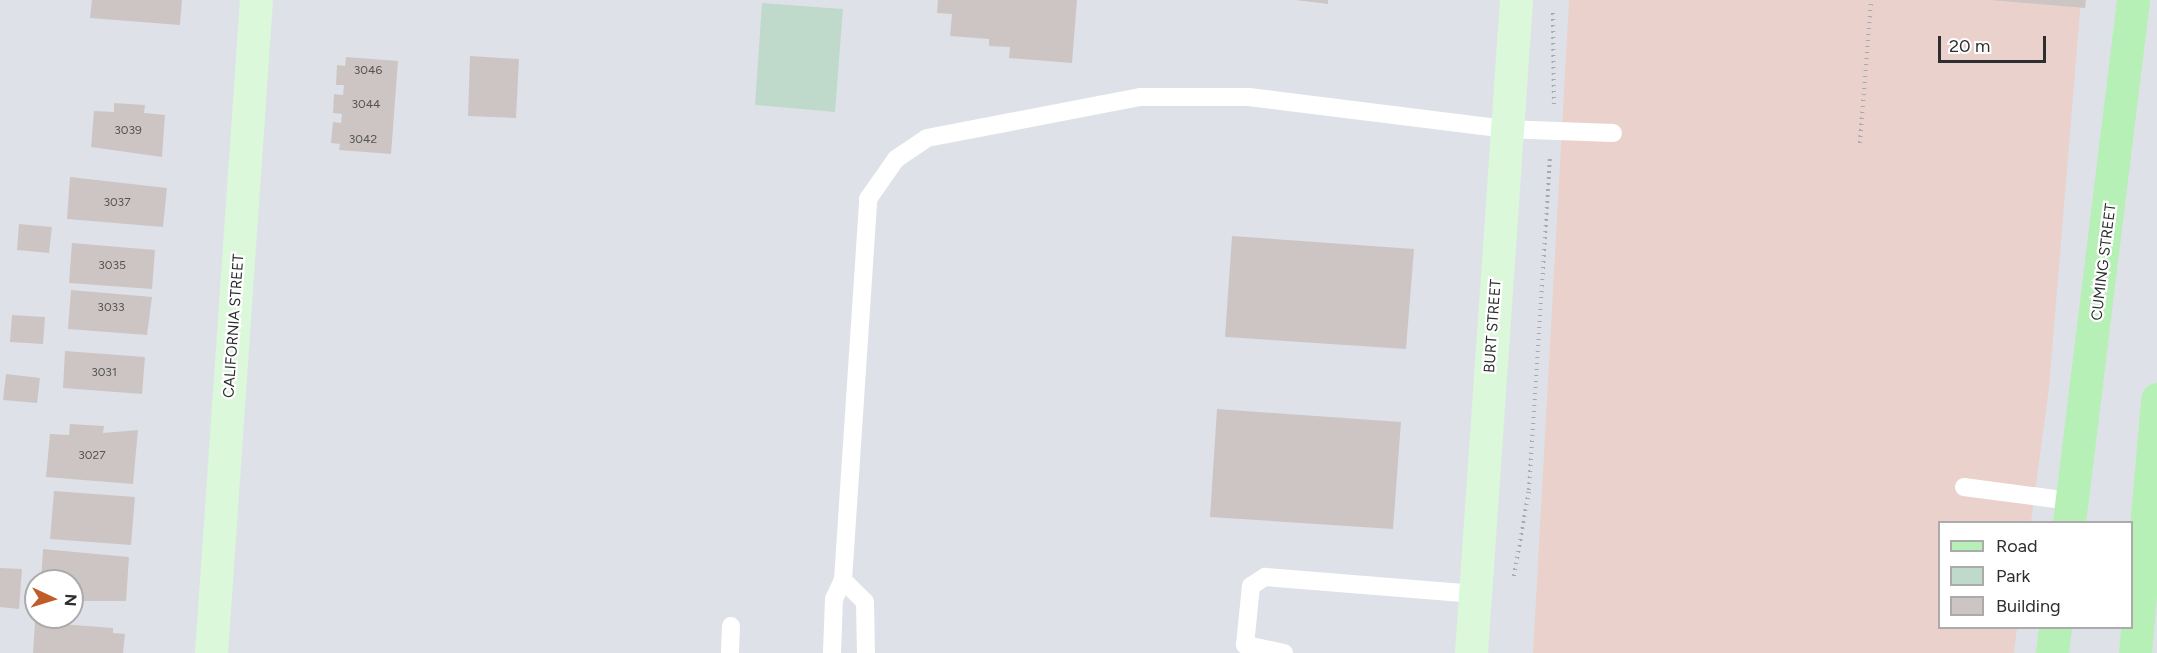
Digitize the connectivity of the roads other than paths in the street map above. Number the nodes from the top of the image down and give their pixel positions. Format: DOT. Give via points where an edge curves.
graph roads {
  1 [pos="256,0"];
  2 [pos="1516,0"];
  3 [pos="2133,0"];
  4 [pos="1507,129"];
  5 [pos="1613,133"];
  6 [pos="2157,399"];
  7 [pos="1964,487"];
  8 [pos="2070,512"];
  9 [pos="843,580"];
  10 [pos="1475,594"];
  11 [pos="731,626"];
  12 [pos="2055,629"];
  13 [pos="211,653"];
  14 [pos="730,653"];
  15 [pos="832,653"];
  16 [pos="866,653"];
  17 [pos="1284,653"];
  18 [pos="1471,653"];
  19 [pos="2052,653"];
  20 [pos="2135,653"];
  1 -- 13 [label="street, CALIFORNIA STREET"];
  2 -- 4 [label="street, BURT STREET"];
  3 -- 8 [label="main road, CUMING STREET"];
  4 -- 5 [label="lane"];
  4 -- 9 [label="lane" via="1249,97 1140,97 927,138 896,159 868,199"];
  4 -- 10 [label="street, BURT STREET"];
  6 -- 20 [label="main road"];
  7 -- 8 [label="lane"];
  9 -- 15 [label="lane" via="834,599"];
  9 -- 16 [label="lane" via="865,602"];
  10 -- 17 [label="lane" via="1265,577 1251,586 1245,645"];
  10 -- 18 [label="street, BURT STREET"];
  11 -- 14 [label="lane"];
  12 -- 19 [label="main road"];
}
